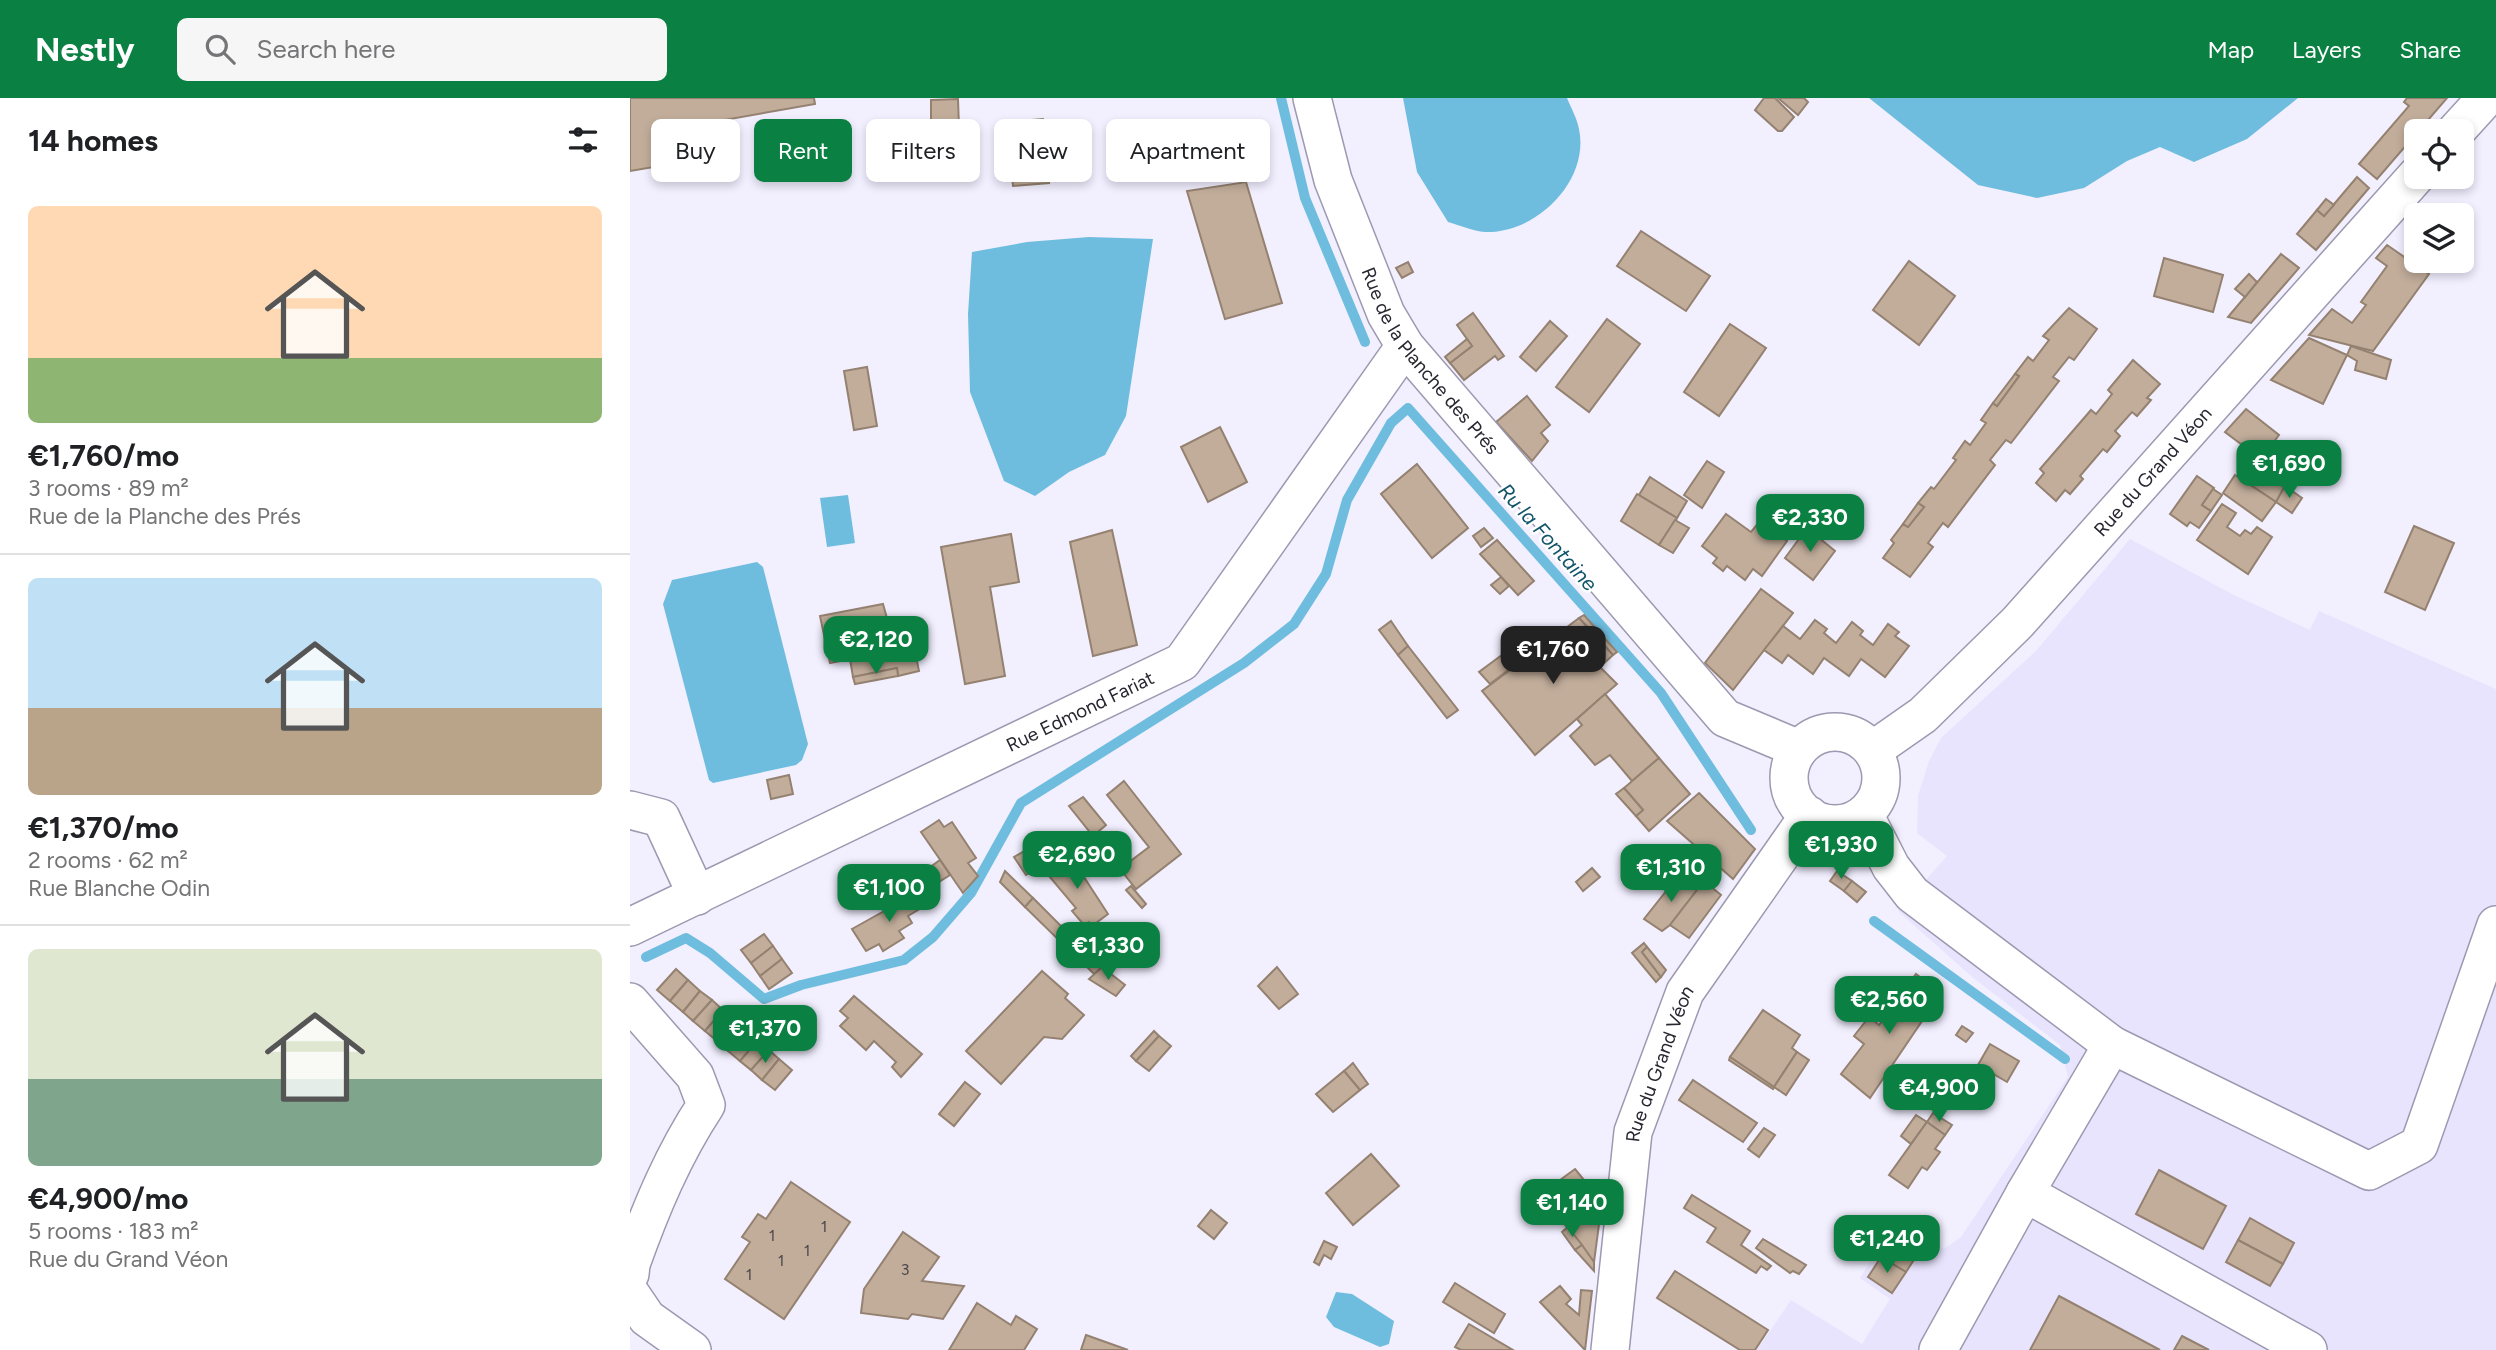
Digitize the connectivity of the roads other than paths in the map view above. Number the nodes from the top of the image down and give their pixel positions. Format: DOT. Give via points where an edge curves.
graph roads {
  1 [pos="1312,98"];
  2 [pos="2486,98"];
  3 [pos="2467,119"];
  4 [pos="2404,189"];
  5 [pos="1405,346"];
  6 [pos="1799,749"];
  7 [pos="1872,750"];
  8 [pos="630,810"];
  9 [pos="1864,814"];
  10 [pos="1808,816"];
  11 [pos="697,896"];
  12 [pos="2496,925"];
  13 [pos="630,927"];
  14 [pos="2485,990"];
  15 [pos="630,1002"];
  16 [pos="2112,1045"];
  17 [pos="2025,1193"];
  18 [pos="630,1274"];
  19 [pos="630,1293"];
  20 [pos="692,1350"];
  21 [pos="1610,1350"];
  22 [pos="1938,1350"];
  23 [pos="2308,1350"];
  1 -- 5 [label="street, Rue de la Planche des Prés" via="1334,180 1386,314"];
  2 -- 3 [label="street"];
  4 -- 7 [label="street, Rue du Grand Véon" via="2017,623 1923,715"];
  5 -- 6 [label="street, Rue de la Planche des Prés" via="1725,718"];
  5 -- 11 [label="street, Rue Edmond Fariat" via="1182,662"];
  6 -- 7 [label="street" via="1822,733 1836,732 1863,740"];
  6 -- 10 [label="street" via="1792,762 1790,784"];
  7 -- 9 [label="street" via="1879,763 1880,791"];
  8 -- 11 [label="street" via="661,818"];
  9 -- 10 [label="street" via="1836,824"];
  9 -- 16 [label="street" via="1891,867 1912,894"];
  10 -- 21 [label="street, Rue du Grand Véon" via="1680,1005 1633,1132"];
  11 -- 13 [label="street, Rue Edmond Fariat"];
  12 -- 14 [label="street"];
  14 -- 16 [label="street" via="2419,1145 2369,1171"];
  15 -- 18 [label="street" via="695,1076 706,1105 658,1189"];
  16 -- 17 [label="street"];
  17 -- 22 [label="street"];
  17 -- 23 [label="street"];
  19 -- 20 [label="street" via="647,1318"];
}
